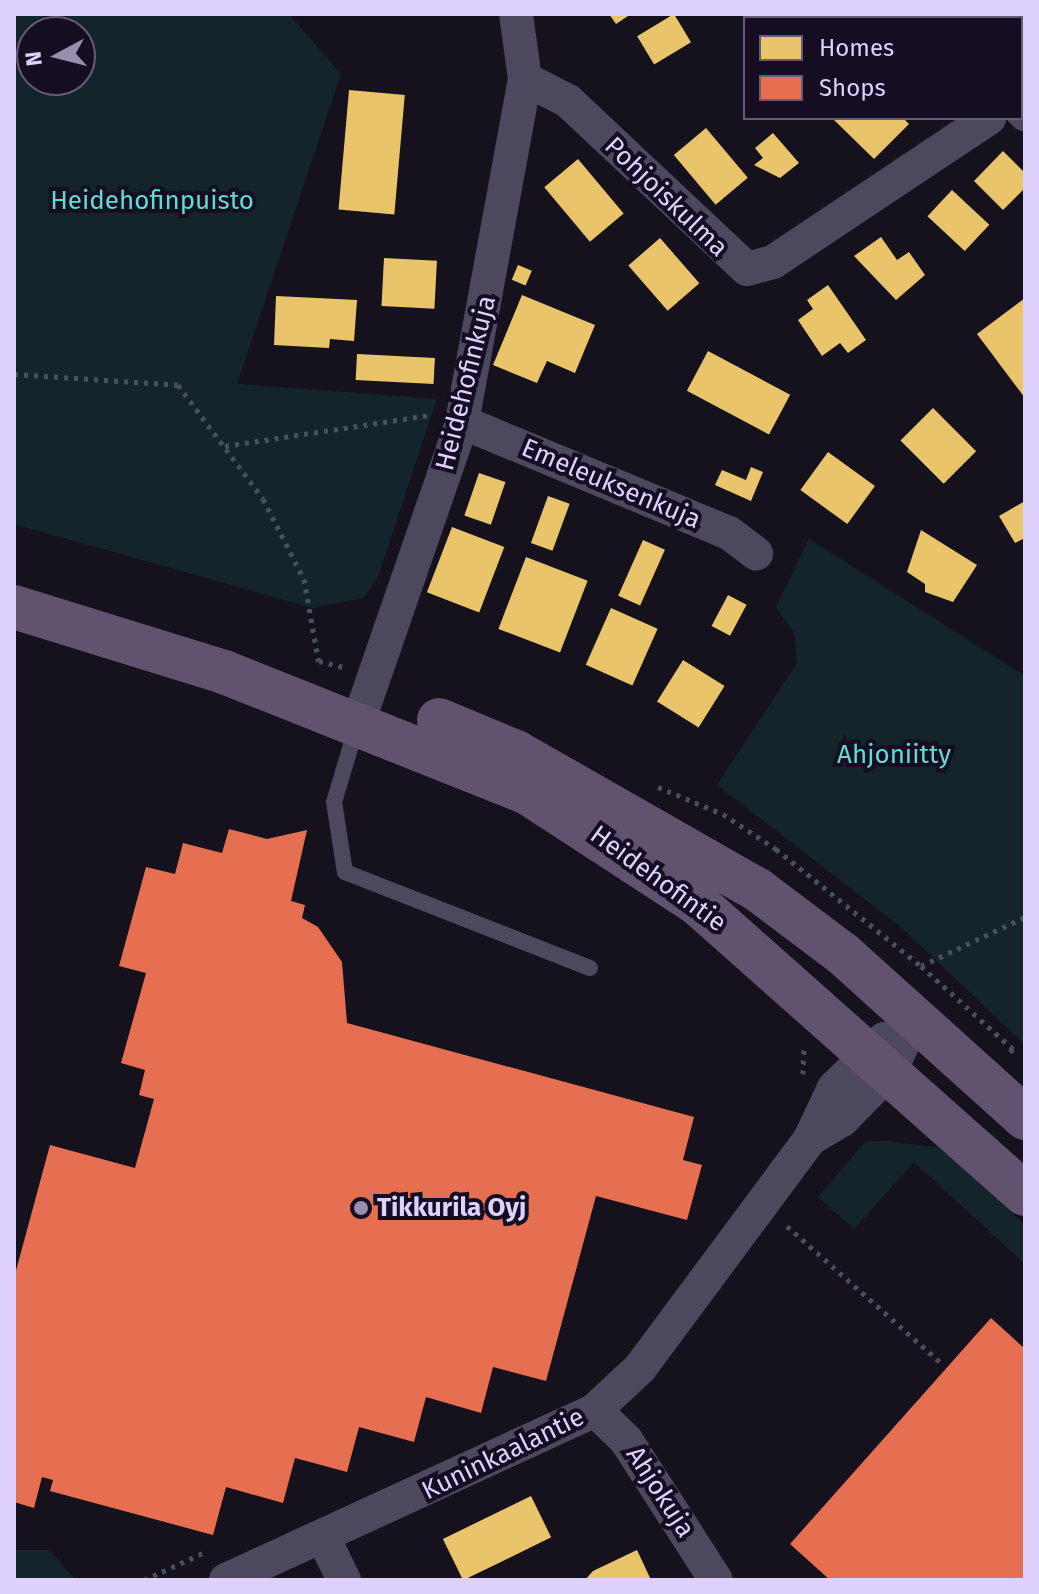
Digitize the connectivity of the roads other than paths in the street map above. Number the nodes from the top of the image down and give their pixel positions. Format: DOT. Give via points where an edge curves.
graph roads {
  1 [pos="516,14"];
  2 [pos="525,79"];
  3 [pos="986,120"];
  4 [pos="452,417"];
  5 [pos="756,553"];
  6 [pos="14,607"];
  7 [pos="362,710"];
  8 [pos="590,968"];
  9 [pos="914,1020"];
  10 [pos="878,1060"];
  11 [pos="1025,1118"];
  12 [pos="1025,1194"];
  13 [pos="595,1410"];
  14 [pos="323,1537"];
  15 [pos="226,1580"];
  16 [pos="344,1580"];
  17 [pos="716,1580"];
  1 -- 2 [label="street"];
  2 -- 3 [label="street, Pohjoiskulma" via="568,101 747,269 773,262"];
  2 -- 4 [label="street, Heidehofinkuja"];
  4 -- 5 [label="street, Emeleuksenkuja" via="729,533"];
  4 -- 7 [label="street, Heidehofinkuja"];
  6 -- 7 [label="main road, Heidehofintie" via="224,672 274,697"];
  7 -- 8 [label="lane" via="334,802 345,872"];
  7 -- 9 [label="main road, Heidehofintie" via="516,752 696,853 843,954"];
  7 -- 10 [label="main road, Heidehofintie" via="528,793 621,848 697,903"];
  9 -- 10 [label="street, Kuninkaalantie"];
  9 -- 11 [label="main road, Heidehofintie"];
  10 -- 12 [label="main road, Heidehofintie"];
  10 -- 13 [label="street, Kuninkaalantie" via="820,1107 810,1139 640,1368"];
  13 -- 14 [label="street, Kuninkaalantie"];
  13 -- 17 [label="street, Ahjokuja" via="634,1450"];
  14 -- 15 [label="street, Kuninkaalantie"];
  14 -- 16 [label="street"];
}
